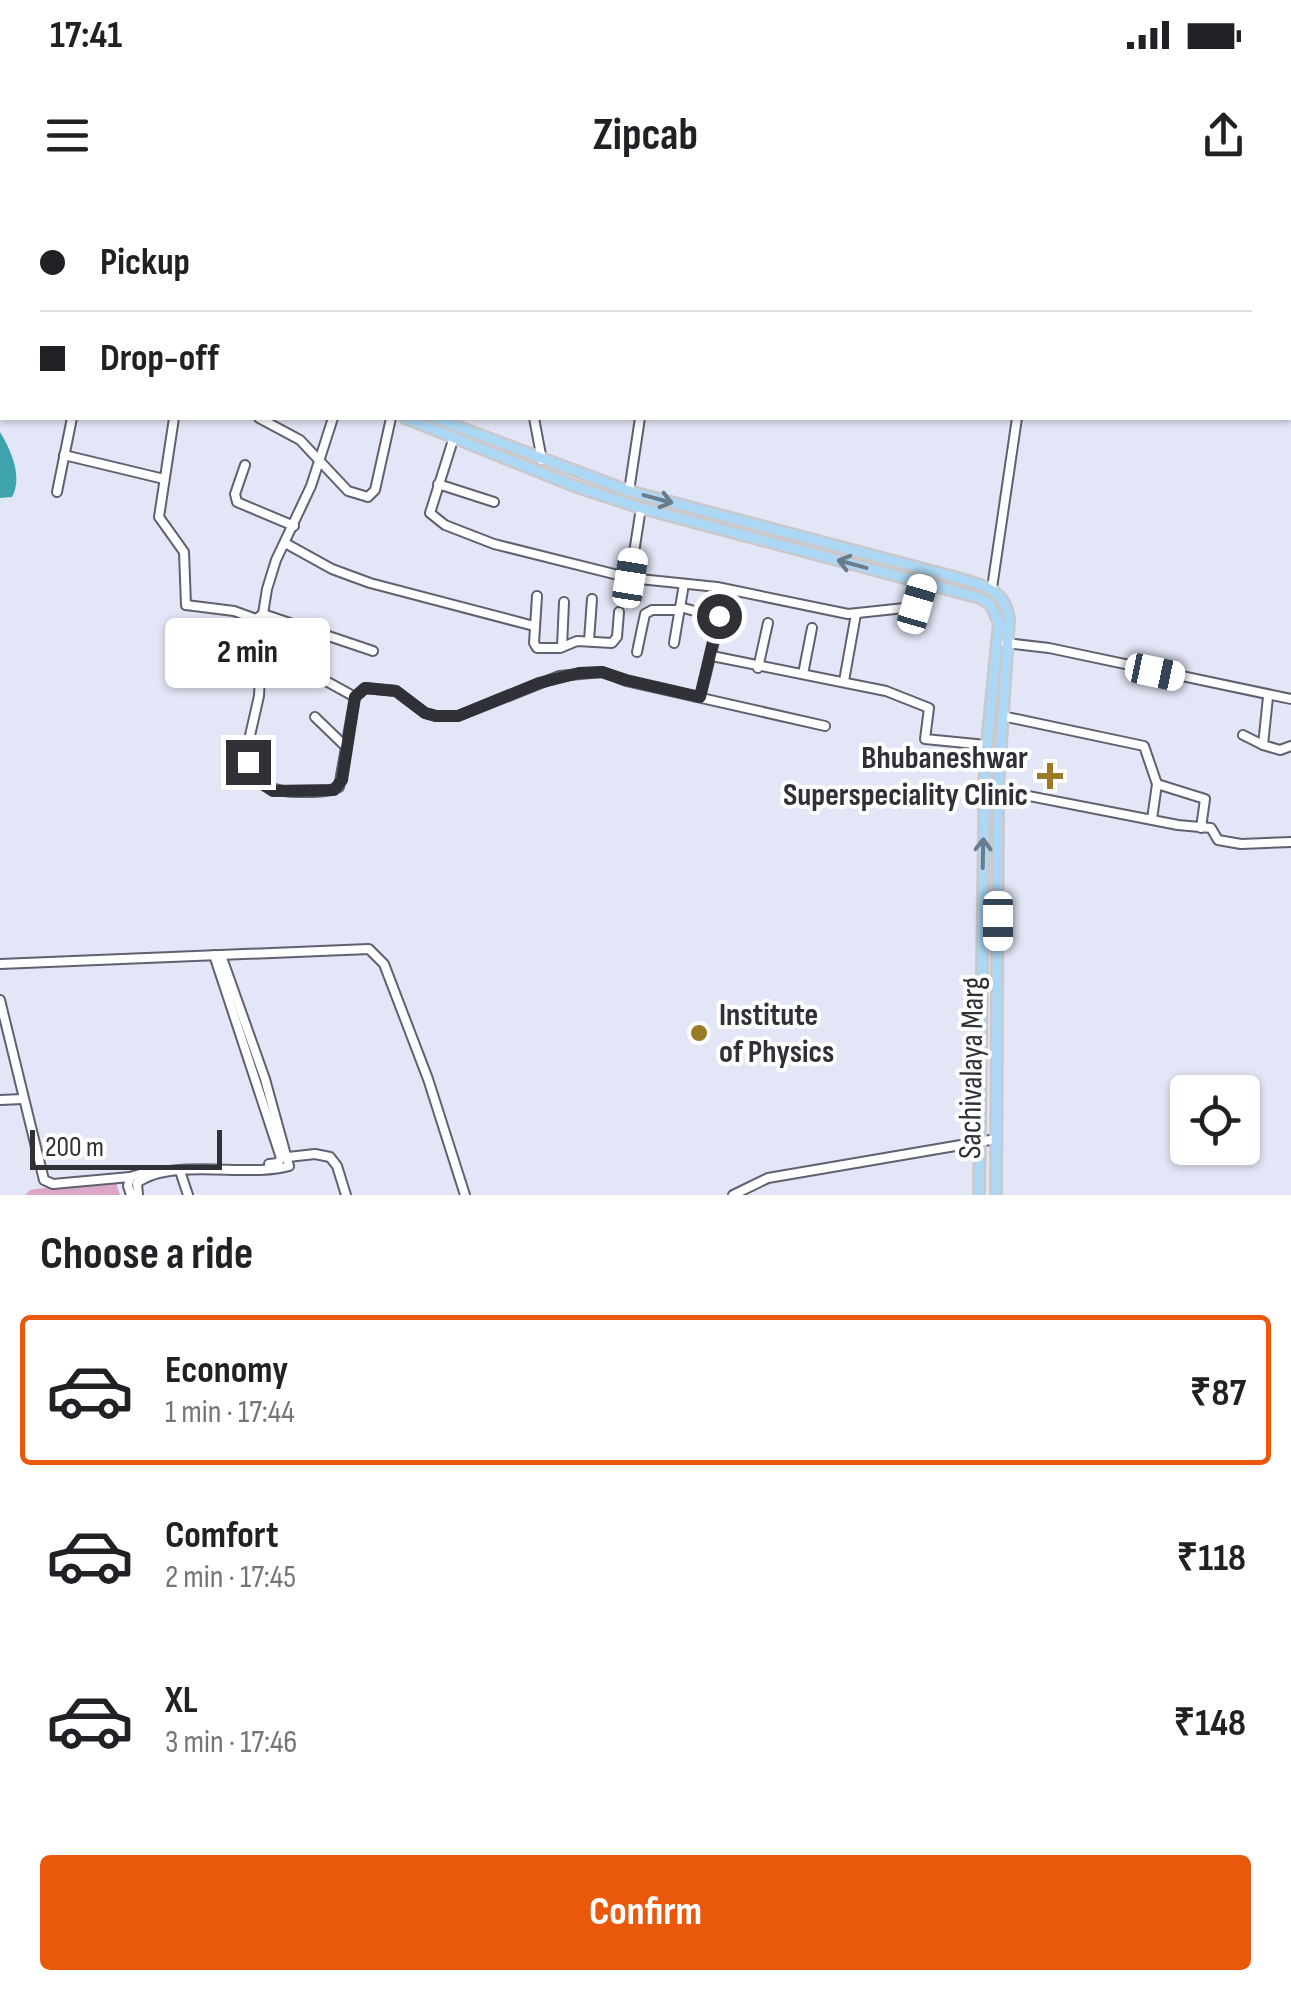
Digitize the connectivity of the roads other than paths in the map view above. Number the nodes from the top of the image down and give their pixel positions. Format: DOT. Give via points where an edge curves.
graph roads {
  1 [pos="72,420"];
  2 [pos="174,420"];
  3 [pos="263,420"];
  4 [pos="332,420"];
  5 [pos="390,420"];
  6 [pos="410,420"];
  7 [pos="441,420"];
  8 [pos="534,420"];
  9 [pos="640,420"];
  10 [pos="1017,420"];
  11 [pos="454,436"];
  12 [pos="64,454"];
  13 [pos="319,459"];
  14 [pos="542,460"];
  15 [pos="245,465"];
  16 [pos="576,472"];
  17 [pos="164,479"];
  18 [pos="438,484"];
  19 [pos="571,484"];
  20 [pos="629,491"];
  21 [pos="56,492"];
  22 [pos="494,502"];
  23 [pos="641,508"];
  24 [pos="294,526"];
  25 [pos="285,543"];
  26 [pos="630,578"];
  27 [pos="923,582"];
  28 [pos="684,584"];
  29 [pos="992,588"];
  30 [pos="536,596"];
  31 [pos="592,599"];
  32 [pos="564,602"];
  33 [pos="679,608"];
  34 [pos="619,612"];
  35 [pos="262,614"];
  36 [pos="856,614"];
  37 [pos="768,623"];
  38 [pos="534,626"];
  39 [pos="812,628"];
  40 [pos="589,642"];
  41 [pos="674,643"];
  42 [pos="1006,643"];
  43 [pos="562,647"];
  44 [pos="373,651"];
  45 [pos="636,652"];
  46 [pos="712,656"];
  47 [pos="758,668"];
  48 [pos="802,674"];
  49 [pos="315,675"];
  50 [pos="844,681"];
  51 [pos="1268,696"];
  52 [pos="355,697"];
  53 [pos="700,697"];
  54 [pos="1291,699"];
  55 [pos="315,716"];
  56 [pos="1002,716"];
  57 [pos="825,726"];
  58 [pos="1244,735"];
  59 [pos="1262,742"];
  60 [pos="986,745"];
  61 [pos="1291,746"];
  62 [pos="347,748"];
  63 [pos="985,771"];
  64 [pos="1000,771"];
  65 [pos="1157,784"];
  66 [pos="998,790"];
  67 [pos="1152,819"];
  68 [pos="1202,828"];
  69 [pos="1291,842"];
  70 [pos="218,955"];
  71 [pos="0,964"];
  72 [pos="0,1000"];
  73 [pos="23,1099"];
  74 [pos="0,1100"];
  75 [pos="996,1139"];
  76 [pos="979,1140"];
  77 [pos="288,1157"];
  78 [pos="180,1171"];
  79 [pos="130,1177"];
  80 [pos="134,1195"];
  81 [pos="188,1195"];
  82 [pos="346,1195"];
  83 [pos="466,1195"];
  84 [pos="733,1195"];
  85 [pos="979,1195"];
  86 [pos="996,1195"];
  1 -- 12 [label="street"];
  2 -- 17 [label="street"];
  3 -- 13 [label="street"];
  4 -- 13 [label="street"];
  5 -- 13 [label="street" via="372,494 348,490"];
  6 -- 11 [label="main road"];
  7 -- 14 [label="main road"];
  8 -- 14 [label="street"];
  9 -- 20 [label="street"];
  10 -- 29 [label="street"];
  11 -- 18 [label="street"];
  11 -- 19 [label="main road"];
  12 -- 17 [label="street"];
  12 -- 21 [label="street"];
  13 -- 24 [label="street"];
  14 -- 16 [label="main road"];
  15 -- 24 [label="street" via="238,502"];
  16 -- 19 [label="main road"];
  16 -- 20 [label="main road"];
  17 -- 35 [label="street" via="159,517 184,552 186,605 256,620"];
  18 -- 22 [label="street"];
  18 -- 26 [label="street" via="430,512 445,525 536,557"];
  19 -- 23 [label="main road"];
  20 -- 29 [label="main road, one-way"];
  23 -- 26 [label="street"];
  27 -- 23 [label="main road, one-way"];
  24 -- 25 [label="street"];
  25 -- 35 [label="street"];
  25 -- 38 [label="street" via="370,583"];
  26 -- 28 [label="street"];
  27 -- 36 [label="street" via="914,607"];
  27 -- 60 [label="main road" via="980,598 996,615"];
  28 -- 33 [label="street"];
  28 -- 36 [label="street"];
  29 -- 42 [label="main road, Sachivalaya Marg" via="1008,610"];
  30 -- 38 [label="street"];
  31 -- 40 [label="street"];
  32 -- 43 [label="street"];
  33 -- 41 [label="street"];
  33 -- 45 [label="street" via="647,612"];
  33 -- 46 [label="street" via="720,618"];
  34 -- 40 [label="street" via="615,641"];
  35 -- 44 [label="street"];
  35 -- 62 [label="street" via="248,762 273,791 328,791 339,787"];
  36 -- 50 [label="street"];
  37 -- 47 [label="street"];
  38 -- 43 [label="street" via="537,648"];
  39 -- 48 [label="street"];
  40 -- 43 [label="street"];
  42 -- 51 [label="street"];
  42 -- 56 [label="main road, Sachivalaya Marg"];
  46 -- 47 [label="street"];
  46 -- 53 [label="street"];
  47 -- 48 [label="street"];
  48 -- 50 [label="street"];
  49 -- 52 [label="street"];
  50 -- 60 [label="street" via="929,708 924,740"];
  51 -- 54 [label="street"];
  51 -- 59 [label="street"];
  52 -- 53 [label="street" via="365,688 380,688 396,691 425,713 458,716 559,676 602,672"];
  52 -- 62 [label="street"];
  53 -- 57 [label="street"];
  55 -- 62 [label="street"];
  56 -- 64 [label="main road, Sachivalaya Marg"];
  56 -- 65 [label="street" via="1144,746"];
  58 -- 59 [label="street"];
  59 -- 61 [label="street" via="1280,750"];
  60 -- 63 [label="main road"];
  63 -- 64 [label="main road"];
  76 -- 63 [label="main road, one-way"];
  64 -- 66 [label="main road, Sachivalaya Marg"];
  65 -- 67 [label="street"];
  65 -- 68 [label="street" via="1205,798"];
  66 -- 67 [label="street"];
  66 -- 75 [label="main road, Sachivalaya Marg"];
  67 -- 68 [label="street"];
  68 -- 69 [label="street" via="1215,830 1218,840 1241,844"];
  70 -- 71 [label="street"];
  70 -- 77 [label="street"];
  70 -- 79 [label="street" via="281,1162 175,1167"];
  70 -- 83 [label="street" via="360,948 379,956"];
  72 -- 73 [label="street"];
  73 -- 74 [label="street"];
  73 -- 79 [label="street" via="47,1183"];
  75 -- 76 [label="street"];
  75 -- 86 [label="main road, Sachivalaya Marg"];
  76 -- 84 [label="street" via="768,1178"];
  76 -- 85 [label="main road"];
  77 -- 78 [label="street" via="285,1168"];
  77 -- 82 [label="street" via="330,1157"];
  78 -- 80 [label="street" via="140,1179"];
  78 -- 81 [label="street"];
  79 -- 80 [label="street"];
}
